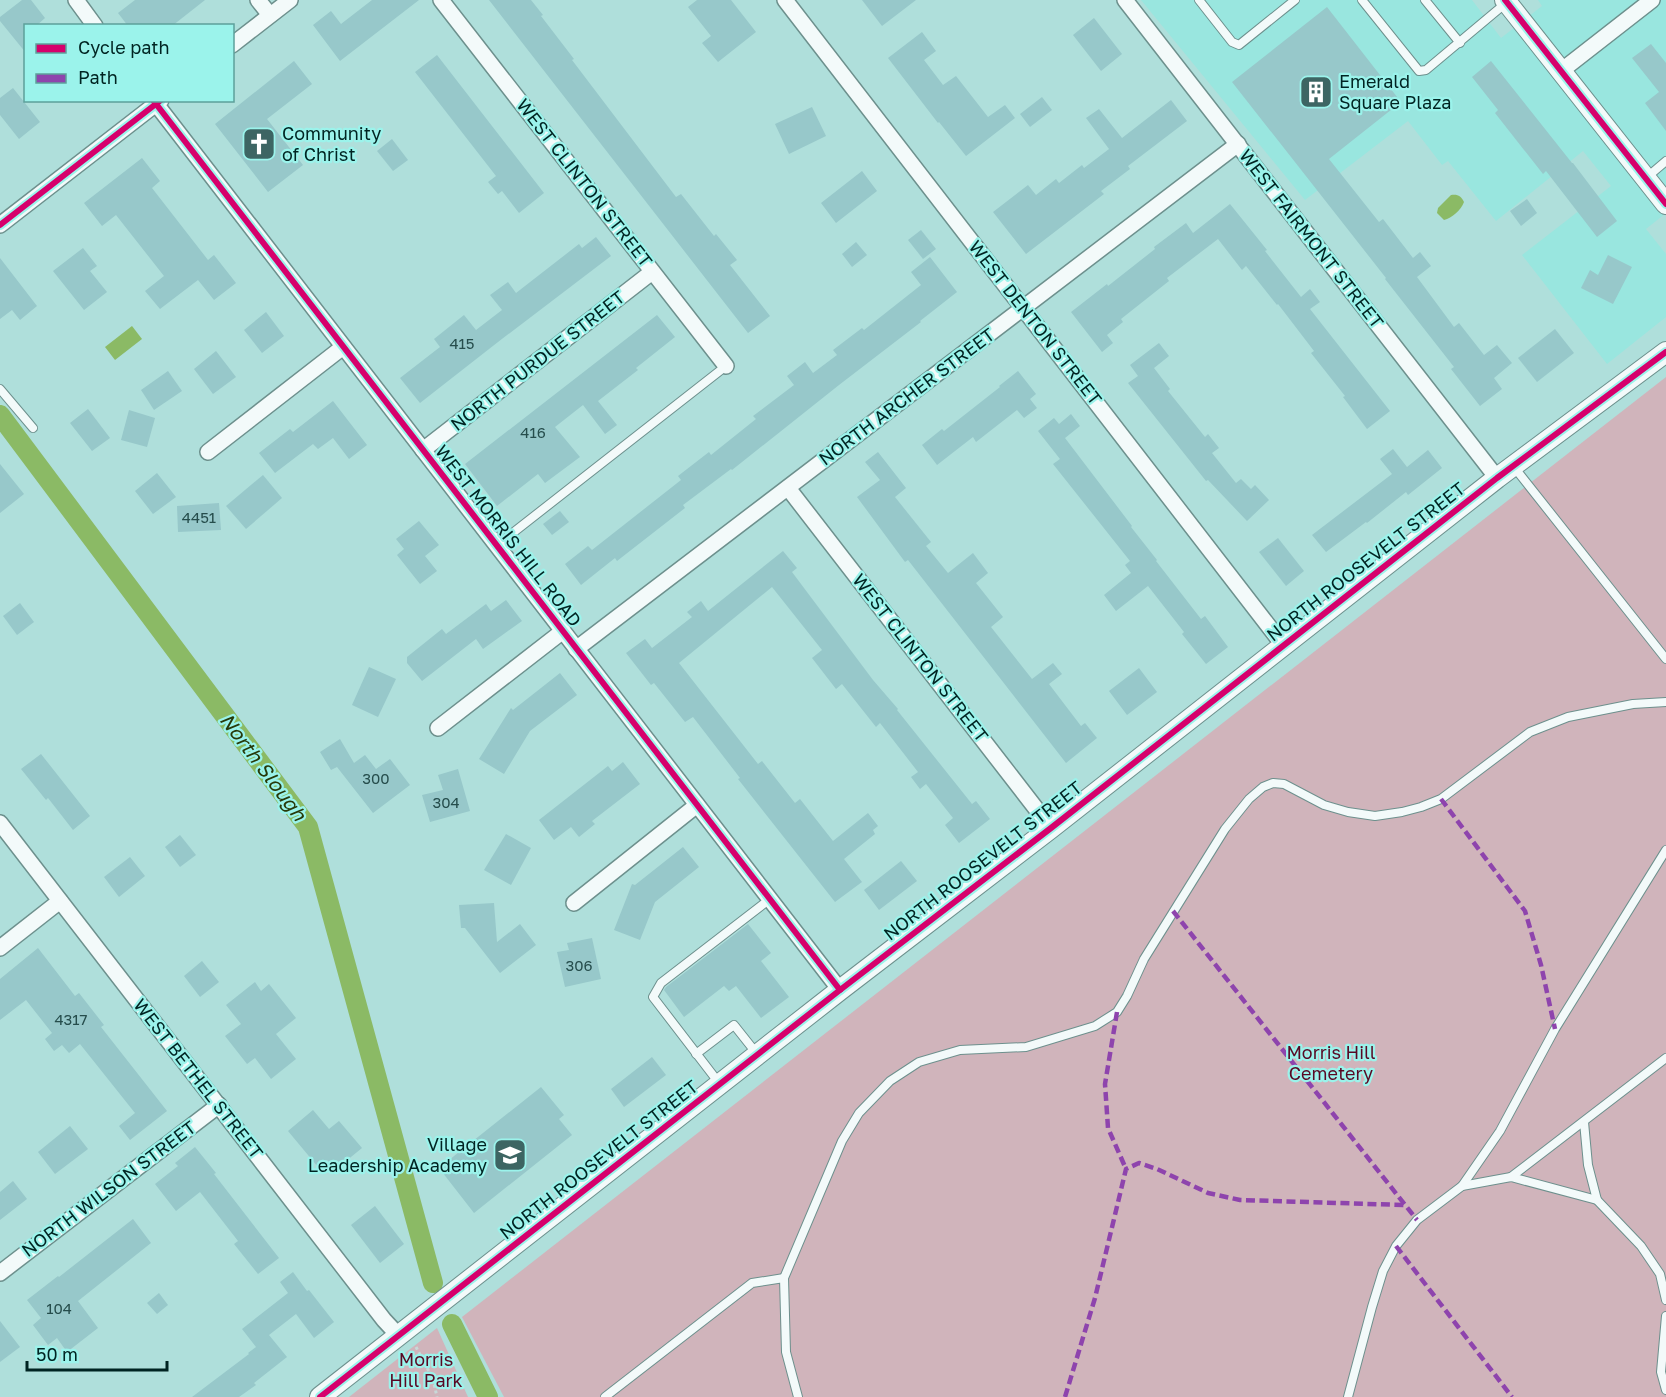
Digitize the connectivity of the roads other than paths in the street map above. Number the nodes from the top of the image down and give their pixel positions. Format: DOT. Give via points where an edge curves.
graph roads {
  1 [pos="76,0"];
  2 [pos="258,0"];
  3 [pos="290,0"];
  4 [pos="441,0"];
  5 [pos="785,0"];
  6 [pos="1125,0"];
  7 [pos="1199,0"];
  8 [pos="1295,0"];
  9 [pos="1362,0"];
  10 [pos="1425,0"];
  11 [pos="1652,0"];
  12 [pos="1506,1"];
  13 [pos="270,15"];
  14 [pos="94,24"];
  15 [pos="234,43"];
  16 [pos="1460,43"];
  17 [pos="1561,71"];
  18 [pos="157,102"];
  19 [pos="1238,144"];
  20 [pos="1666,161"];
  21 [pos="1646,178"];
  22 [pos="1666,204"];
  23 [pos="2,221"];
  24 [pos="652,272"];
  25 [pos="1023,308"];
  26 [pos="343,347"];
  27 [pos="1666,352"];
  28 [pos="726,366"];
  29 [pos="0,388"];
  30 [pos="33,428"];
  31 [pos="423,450"];
  32 [pos="208,453"];
  33 [pos="1514,466"];
  34 [pos="1497,478"];
  35 [pos="788,488"];
  36 [pos="496,546"];
  37 [pos="562,631"];
  38 [pos="1284,646"];
  39 [pos="576,649"];
  40 [pos="1666,659"];
  41 [pos="1666,702"];
  42 [pos="438,728"];
  43 [pos="697,805"];
  44 [pos="0,822"];
  45 [pos="1051,828"];
  46 [pos="1666,849"];
  47 [pos="770,899"];
  48 [pos="60,901"];
  49 [pos="574,903"];
  50 [pos="0,948"];
  51 [pos="840,990"];
  52 [pos="696,1054"];
  53 [pos="758,1055"];
  54 [pos="1666,1058"];
  55 [pos="720,1084"];
  56 [pos="219,1106"];
  57 [pos="1584,1122"];
  58 [pos="1511,1177"];
  59 [pos="1462,1186"];
  60 [pos="1597,1200"];
  61 [pos="0,1273"];
  62 [pos="784,1278"];
  63 [pos="1666,1300"];
  64 [pos="1666,1316"];
  65 [pos="406,1339"];
  66 [pos="1666,1390"];
  67 [pos="320,1397"];
  68 [pos="606,1397"];
  69 [pos="798,1397"];
  70 [pos="1348,1397"];
  1 -- 14 [label="street"];
  2 -- 13 [label="street"];
  3 -- 13 [label="street"];
  4 -- 24 [label="street, WEST CLINTON STREET"];
  5 -- 25 [label="street, WEST DENTON STREET"];
  6 -- 19 [label="street, WEST FAIRMONT STREET"];
  7 -- 8 [label="lane" via="1232,42 1239,45"];
  9 -- 16 [label="lane" via="1419,70 1426,70"];
  10 -- 16 [label="lane"];
  11 -- 17 [label="street"];
  12 -- 16 [label="lane"];
  12 -- 17 [label="street"];
  13 -- 15 [label="street"];
  17 -- 21 [label="street"];
  18 -- 23 [label="street"];
  18 -- 26 [label="street, WEST MORRIS HILL ROAD"];
  19 -- 25 [label="street, NORTH ARCHER STREET"];
  19 -- 34 [label="street, WEST FAIRMONT STREET"];
  20 -- 21 [label="lane"];
  21 -- 22 [label="street"];
  24 -- 28 [label="street, WEST CLINTON STREET"];
  24 -- 31 [label="street, NORTH PURDUE STREET"];
  25 -- 35 [label="street, NORTH ARCHER STREET"];
  25 -- 38 [label="street, WEST DENTON STREET"];
  26 -- 31 [label="street, WEST MORRIS HILL ROAD"];
  26 -- 32 [label="street"];
  27 -- 33 [label="street, NORTH ROOSEVELT STREET"];
  28 -- 36 [label="lane"];
  29 -- 30 [label="lane"];
  31 -- 36 [label="street, WEST MORRIS HILL ROAD"];
  33 -- 34 [label="street, NORTH ROOSEVELT STREET"];
  33 -- 40 [label="lane"];
  34 -- 38 [label="street, NORTH ROOSEVELT STREET"];
  35 -- 39 [label="street, NORTH ARCHER STREET"];
  35 -- 45 [label="street, WEST CLINTON STREET"];
  36 -- 37 [label="street, WEST MORRIS HILL ROAD"];
  37 -- 39 [label="street, WEST MORRIS HILL ROAD"];
  37 -- 42 [label="street"];
  38 -- 45 [label="street, NORTH ROOSEVELT STREET"];
  39 -- 43 [label="street, WEST MORRIS HILL ROAD"];
  41 -- 62 [label="lane" via="1633,704 1568,717 1530,732 1441,799 1402,812 1375,816 1347,812 1284,784 1263,787 1225,829 1144,959 1117,1012 1095,1026 1026,1047 960,1050 919,1062 890,1081 859,1113 842,1141"];
  43 -- 47 [label="street, WEST MORRIS HILL ROAD"];
  43 -- 49 [label="street"];
  44 -- 48 [label="street, WEST BETHEL STREET"];
  45 -- 51 [label="street, NORTH ROOSEVELT STREET"];
  46 -- 59 [label="lane" via="1555,1029 1500,1131"];
  47 -- 51 [label="street, WEST MORRIS HILL ROAD"];
  47 -- 52 [label="lane" via="661,983 653,997"];
  48 -- 50 [label="street"];
  48 -- 56 [label="street, WEST BETHEL STREET"];
  51 -- 53 [label="street, NORTH ROOSEVELT STREET"];
  52 -- 53 [label="lane" via="734,1025"];
  52 -- 55 [label="lane"];
  53 -- 55 [label="street, NORTH ROOSEVELT STREET"];
  54 -- 57 [label="lane"];
  55 -- 65 [label="street, NORTH ROOSEVELT STREET"];
  56 -- 61 [label="street, NORTH WILSON STREET"];
  56 -- 65 [label="street, WEST BETHEL STREET" via="384,1320"];
  57 -- 58 [label="lane"];
  57 -- 60 [label="lane" via="1588,1166"];
  58 -- 59 [label="lane"];
  58 -- 60 [label="lane"];
  59 -- 70 [label="lane" via="1417,1220 1396,1246 1383,1271"];
  60 -- 63 [label="lane" via="1641,1246 1660,1274"];
  62 -- 68 [label="lane" via="752,1283"];
  62 -- 69 [label="lane" via="786,1352"];
  64 -- 66 [label="lane" via="1661,1372"];
  65 -- 67 [label="street, NORTH ROOSEVELT STREET"];
}
